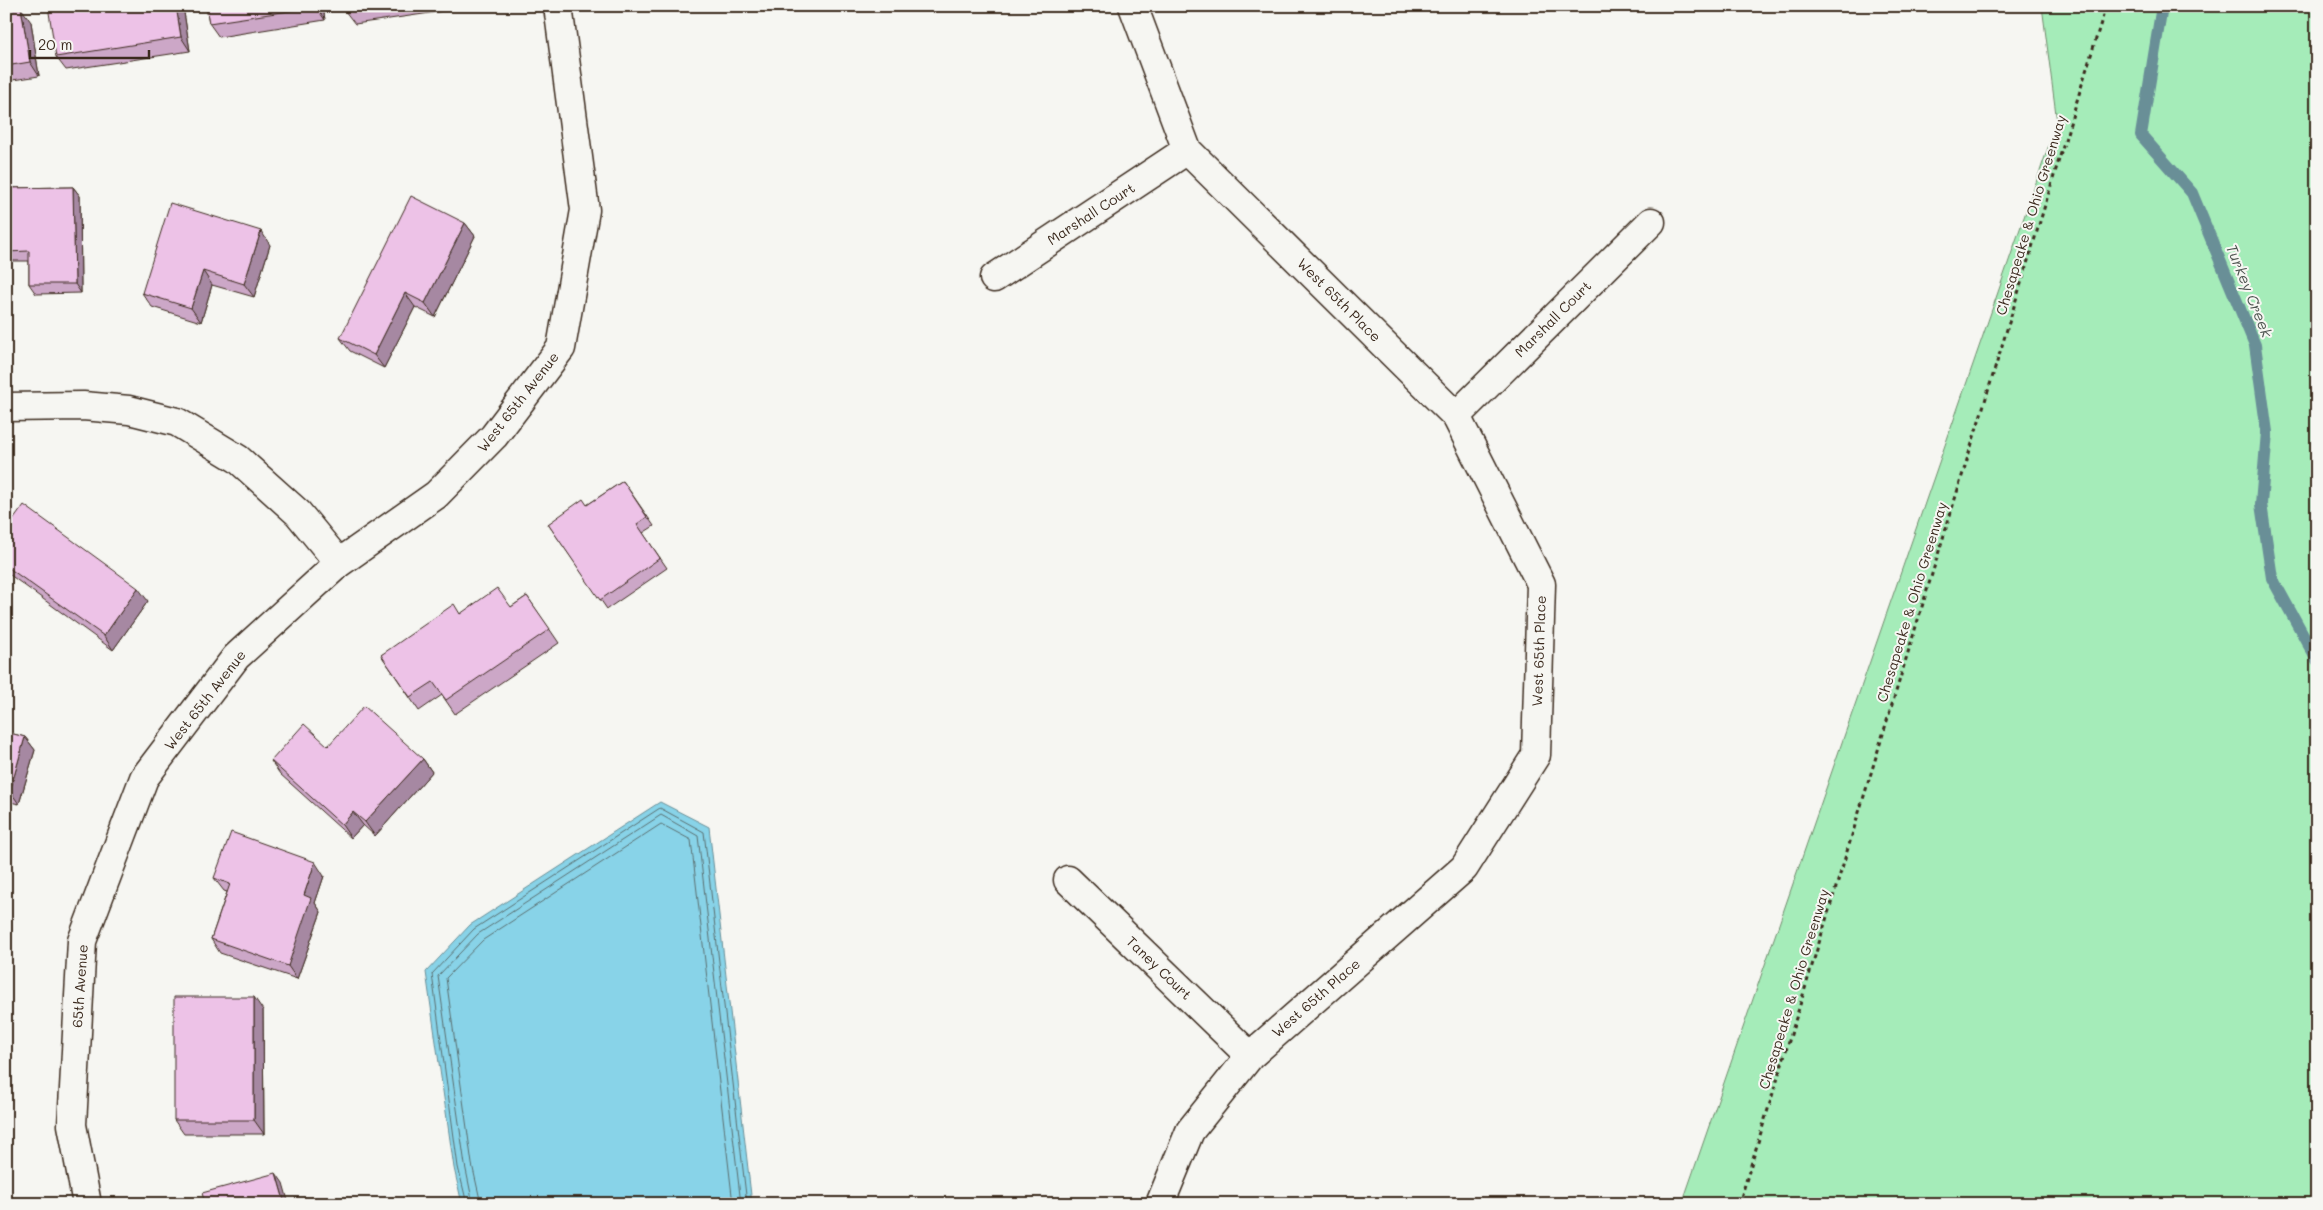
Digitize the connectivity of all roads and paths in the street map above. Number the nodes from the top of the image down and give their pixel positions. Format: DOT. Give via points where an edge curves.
graph roads {
  1 [pos="558,6"];
  2 [pos="1133,6"];
  3 [pos="2106,6"];
  4 [pos="1187,150"];
  5 [pos="1651,222"];
  6 [pos="994,278"];
  7 [pos="6,407"];
  8 [pos="1456,416"];
  9 [pos="339,563"];
  10 [pos="144,778"];
  11 [pos="1068,880"];
  12 [pos="1250,1056"];
  13 [pos="87,1204"];
  14 [pos="1160,1204"];
  15 [pos="1739,1204"];
  1 -- 9 [label="street, West 65th Avenue" via="584,210 560,348 494,436 436,495"];
  2 -- 4 [label="street, West 65th Place"];
  3 -- 15 [label="path, Chesapeake & Ohio Greenway"];
  4 -- 6 [label="street, Marshall Court"];
  4 -- 8 [label="street, West 65th Place"];
  5 -- 8 [label="street, Marshall Court"];
  7 -- 9 [label="street" via="83,406 129,410 177,422 238,459 298,513"];
  8 -- 12 [label="street, West 65th Place" via="1541,584 1536,755 1464,868"];
  9 -- 10 [label="street, West 65th Avenue" via="236,657"];
  10 -- 13 [label="street, 65th Avenue" via="82,941 72,1125"];
  11 -- 12 [label="street, Taney Court"];
  12 -- 14 [label="street, West 65th Place" via="1190,1131"];
}
